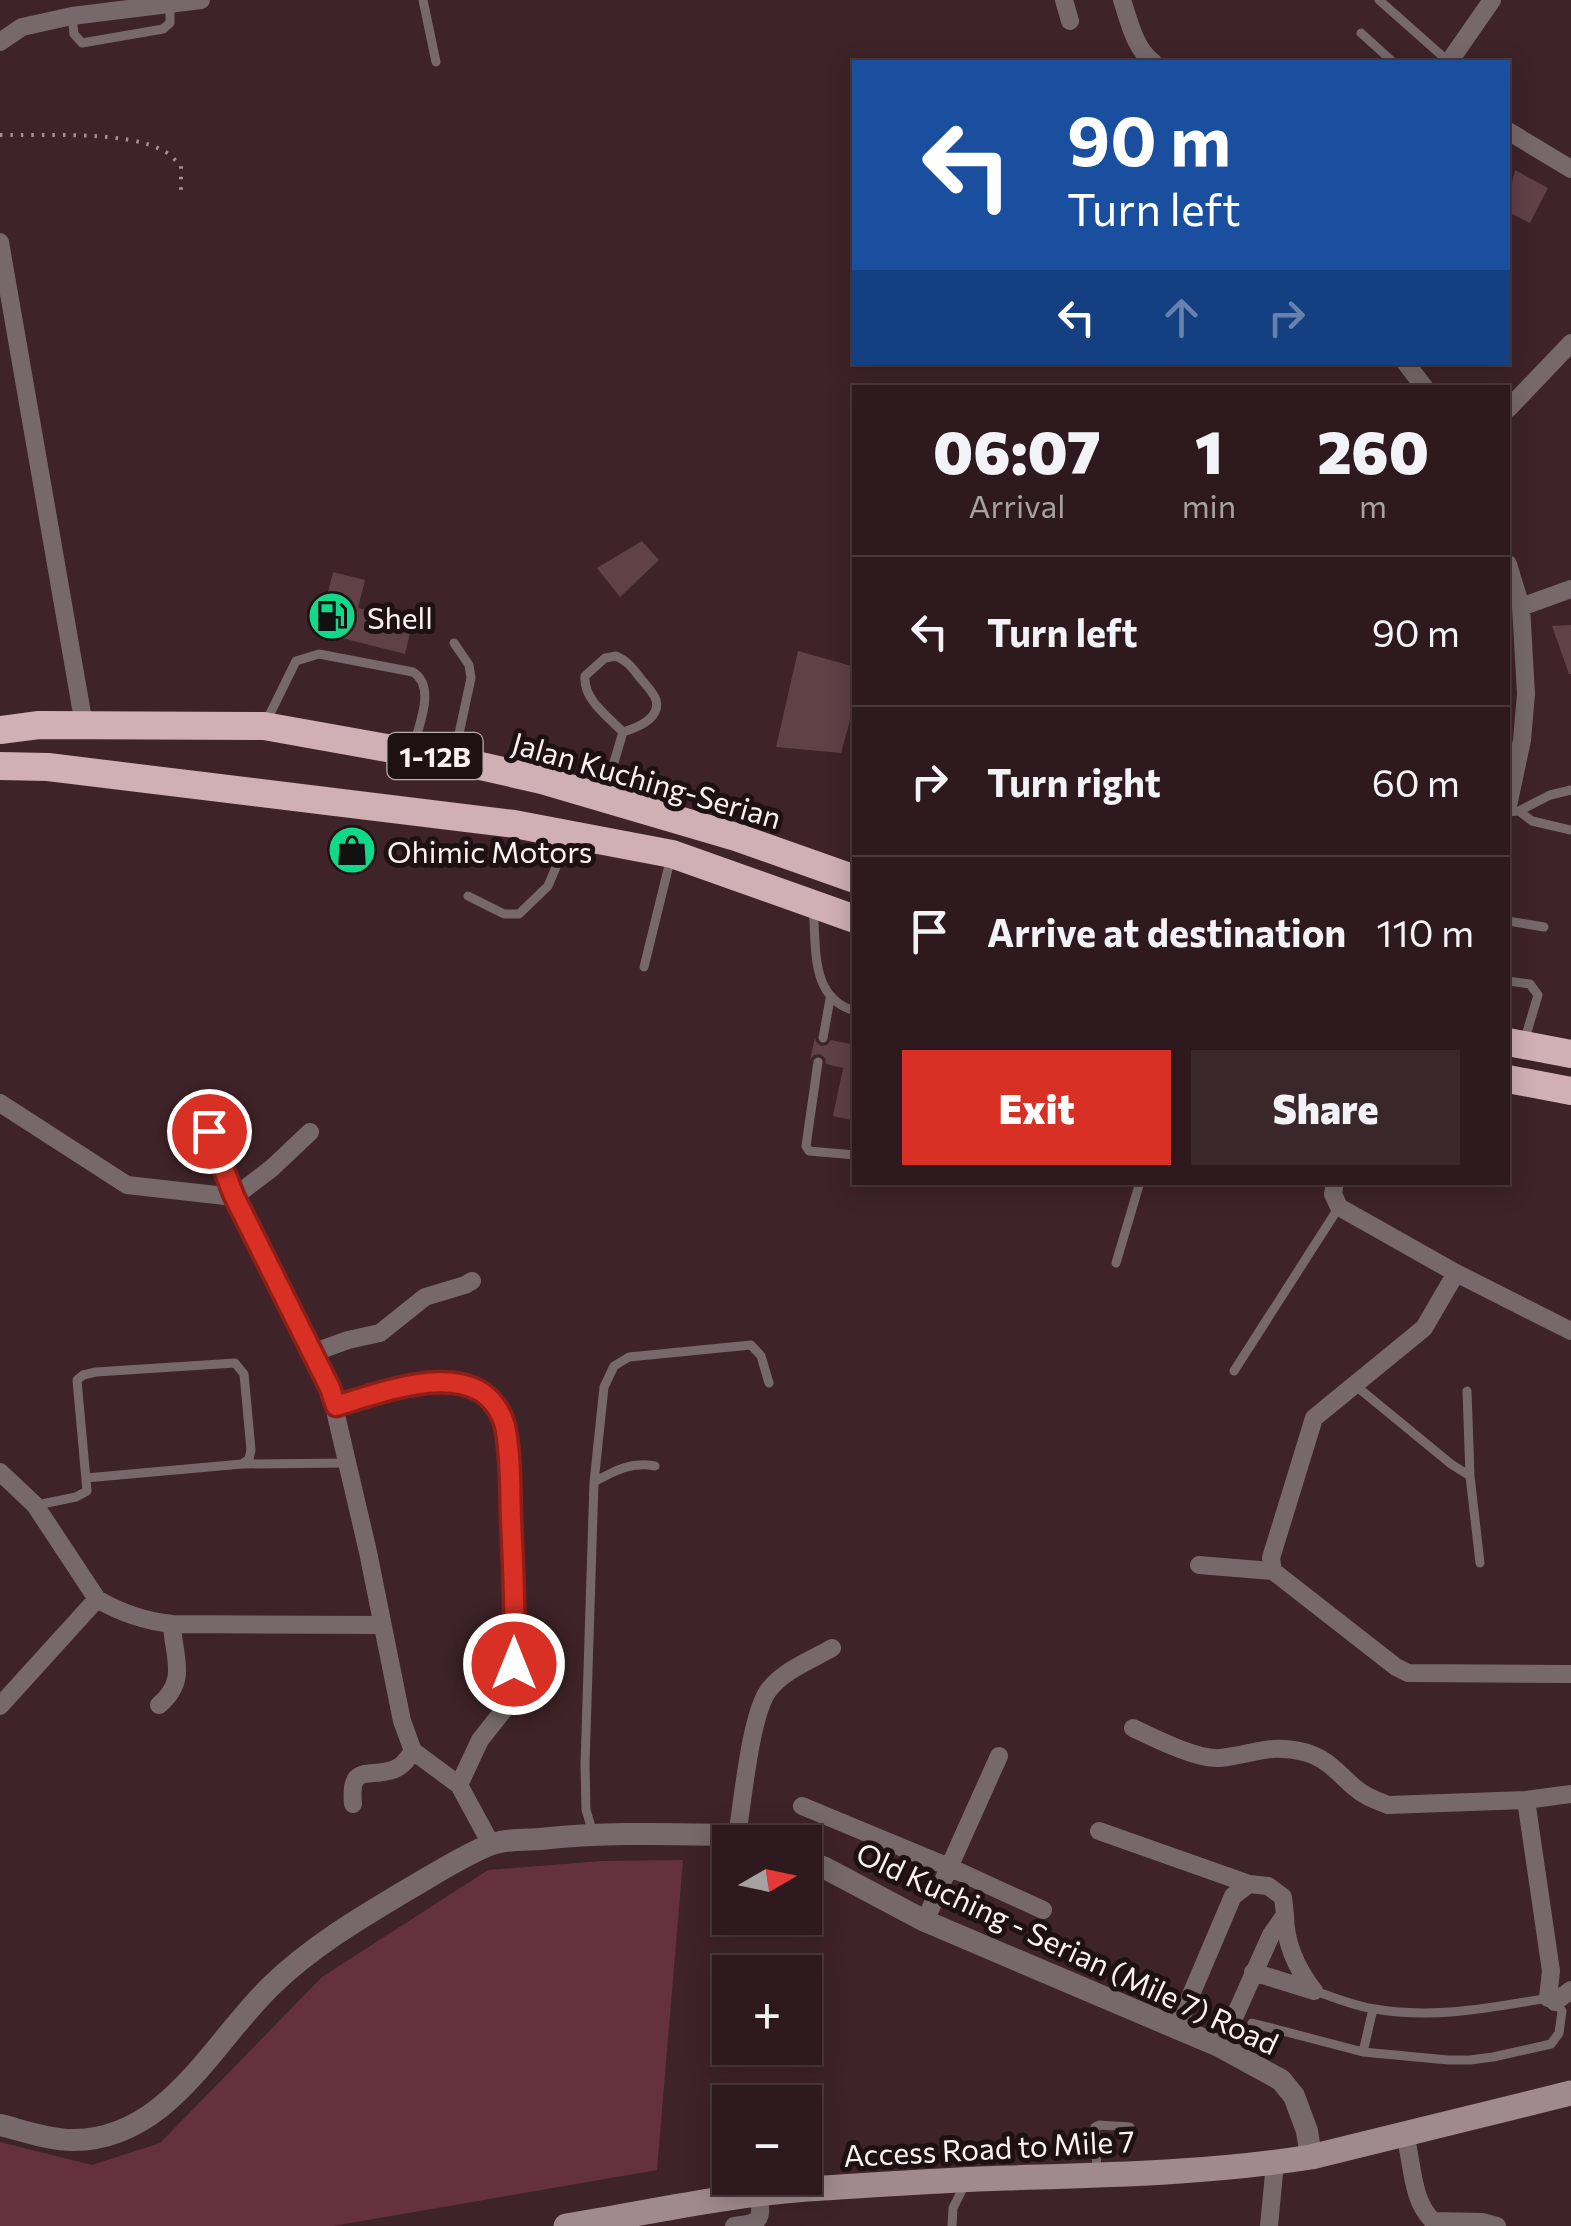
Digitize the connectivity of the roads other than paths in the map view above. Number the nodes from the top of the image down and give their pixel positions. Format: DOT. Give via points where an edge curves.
graph roads {
  1 [pos="201,0"];
  2 [pos="423,0"];
  3 [pos="1064,0"];
  4 [pos="1122,0"];
  5 [pos="1379,0"];
  6 [pos="1492,0"];
  7 [pos="170,5"];
  8 [pos="72,16"];
  9 [pos="1070,21"];
  10 [pos="1361,33"];
  11 [pos="0,42"];
  12 [pos="1150,60"];
  13 [pos="1391,60"];
  14 [pos="1447,60"];
  15 [pos="1450,60"];
  16 [pos="436,62"];
  17 [pos="1510,132"];
  18 [pos="1571,168"];
  19 [pos="0,242"];
  20 [pos="1571,343"];
  21 [pos="1510,407"];
  22 [pos="1510,571"];
  23 [pos="1571,589"];
  24 [pos="1521,607"];
  25 [pos="454,643"];
  26 [pos="84,725"];
  27 [pos="264,726"];
  28 [pos="0,730"];
  29 [pos="623,732"];
  30 [pos="412,752"];
  31 [pos="454,760"];
  32 [pos="0,766"];
  33 [pos="1571,790"];
  34 [pos="604,796"];
  35 [pos="1511,810"];
  36 [pos="1571,830"];
  37 [pos="570,834"];
  38 [pos="672,854"];
  39 [pos="852,878"];
  40 [pos="468,896"];
  41 [pos="812,904"];
  42 [pos="852,917"];
  43 [pos="1510,921"];
  44 [pos="1544,927"];
  45 [pos="644,968"];
  46 [pos="1510,980"];
  47 [pos="830,999"];
  48 [pos="852,1010"];
  49 [pos="823,1038"];
  50 [pos="1516,1043"];
  51 [pos="1571,1054"];
  52 [pos="818,1062"];
  53 [pos="1510,1079"];
  54 [pos="1571,1092"];
  55 [pos="0,1103"];
  56 [pos="209,1131"];
  57 [pos="310,1132"];
  58 [pos="852,1155"];
  59 [pos="1139,1185"];
  60 [pos="1334,1185"];
  61 [pos="234,1196"];
  62 [pos="1339,1206"];
  63 [pos="1116,1262"];
  64 [pos="1456,1273"];
  65 [pos="472,1280"];
  66 [pos="1571,1331"];
  67 [pos="312,1352"];
  68 [pos="1234,1371"];
  69 [pos="769,1383"];
  70 [pos="1356,1386"];
  71 [pos="1467,1391"];
  72 [pos="336,1406"];
  73 [pos="349,1463"];
  74 [pos="242,1464"];
  75 [pos="655,1466"];
  76 [pos="0,1472"];
  77 [pos="1470,1476"];
  78 [pos="86,1478"];
  79 [pos="594,1482"];
  80 [pos="35,1505"];
  81 [pos="1480,1563"];
  82 [pos="1199,1565"];
  83 [pos="1273,1571"];
  84 [pos="97,1599"];
  85 [pos="172,1624"];
  86 [pos="382,1625"];
  87 [pos="832,1648"];
  88 [pos="1571,1674"];
  89 [pos="159,1705"];
  90 [pos="0,1706"];
  91 [pos="1132,1728"];
  92 [pos="413,1752"];
  93 [pos="999,1756"];
  94 [pos="459,1785"];
  95 [pos="1571,1794"];
  96 [pos="1526,1800"];
  97 [pos="353,1804"];
  98 [pos="802,1806"];
  99 [pos="748,1825"];
  100 [pos="1099,1831"];
  101 [pos="593,1833"];
  102 [pos="712,1838"];
  103 [pos="492,1844"];
  104 [pos="822,1866"];
  105 [pos="948,1867"];
  106 [pos="1249,1884"];
  107 [pos="1042,1910"];
  108 [pos="1286,1915"];
  109 [pos="925,1920"];
  110 [pos="1252,1972"];
  111 [pos="1571,1990"];
  112 [pos="1314,1991"];
  113 [pos="1552,2000"];
  114 [pos="1373,2009"];
  115 [pos="1252,2022"];
  116 [pos="1176,2030"];
  117 [pos="1221,2048"];
  118 [pos="1362,2052"];
  119 [pos="1571,2093"];
  120 [pos="0,2125"];
  121 [pos="1130,2127"];
  122 [pos="1405,2135"];
  123 [pos="1295,2160"];
  124 [pos="1098,2175"];
  125 [pos="967,2179"];
  126 [pos="822,2190"];
  127 [pos="754,2195"];
  128 [pos="760,2195"];
  129 [pos="566,2226"];
  130 [pos="734,2226"];
  131 [pos="952,2226"];
  132 [pos="1269,2226"];
  133 [pos="1497,2226"];
  1 -- 7 [label="street"];
  2 -- 16 [label="lane"];
  3 -- 9 [label="street"];
  4 -- 12 [label="street"];
  5 -- 14 [label="lane"];
  6 -- 15 [label="street"];
  7 -- 8 [label="street"];
  7 -- 8 [label="lane" via="170,23 163,29 82,43"];
  8 -- 11 [label="street" via="22,27"];
  10 -- 13 [label="lane"];
  17 -- 18 [label="street"];
  19 -- 26 [label="street"];
  20 -- 21 [label="street"];
  22 -- 24 [label="street"];
  23 -- 24 [label="street"];
  24 -- 35 [label="street" via="1526,694"];
  25 -- 31 [label="lane" via="470,678"];
  26 -- 27 [label="highway, Jalan Kuching-Serian / 1-12B"];
  26 -- 28 [label="highway, Jalan Kuching-Serian / 1-12B"];
  27 -- 30 [label="highway, Jalan Kuching-Serian / 1-12B"];
  27 -- 30 [label="lane" via="296,662 318,654 422,678 426,689"];
  29 -- 29 [label="lane" via="584,683 605,658 616,656 656,700 650,719"];
  29 -- 34 [label="lane"];
  30 -- 31 [label="highway, Jalan Kuching-Serian / 1-12B"];
  31 -- 34 [label="highway, Jalan Kuching-Serian / 1-12B"];
  32 -- 37 [label="highway"];
  33 -- 35 [label="lane"];
  34 -- 39 [label="highway, Jalan Kuching-Serian / 1-12B"];
  35 -- 36 [label="lane"];
  37 -- 38 [label="highway"];
  37 -- 40 [label="lane" via="548,886 518,914"];
  38 -- 41 [label="highway"];
  38 -- 45 [label="lane"];
  41 -- 42 [label="highway"];
  41 -- 47 [label="lane" via="821,983"];
  43 -- 44 [label="lane"];
  46 -- 50 [label="lane" via="1530,984 1538,995"];
  47 -- 48 [label="lane"];
  47 -- 49 [label="lane"];
  50 -- 51 [label="highway"];
  52 -- 58 [label="lane" via="806,1146"];
  53 -- 54 [label="highway"];
  55 -- 61 [label="street" via="127,1185"];
  56 -- 61 [label="lane"];
  57 -- 61 [label="street"];
  59 -- 63 [label="lane"];
  60 -- 62 [label="street"];
  61 -- 67 [label="street"];
  62 -- 64 [label="street"];
  62 -- 68 [label="lane"];
  64 -- 66 [label="street"];
  64 -- 70 [label="street" via="1424,1328"];
  65 -- 67 [label="street" via="425,1297 380,1333"];
  67 -- 72 [label="street"];
  69 -- 79 [label="lane" via="751,1346 629,1356 614,1366 604,1388"];
  70 -- 77 [label="lane"];
  70 -- 83 [label="street" via="1314,1418 1271,1558"];
  71 -- 77 [label="lane"];
  72 -- 73 [label="street"];
  72 -- 94 [label="street" via="423,1384 461,1384 494,1404 504,1422 514,1696 480,1740"];
  73 -- 74 [label="lane"];
  73 -- 86 [label="street"];
  74 -- 78 [label="lane"];
  74 -- 78 [label="lane" via="251,1450 244,1374 235,1363 96,1372 78,1380"];
  75 -- 79 [label="lane" via="635,1464"];
  76 -- 80 [label="street"];
  77 -- 81 [label="lane"];
  78 -- 80 [label="lane" via="86,1491 76,1498"];
  79 -- 101 [label="lane" via="585,1764"];
  80 -- 84 [label="street"];
  82 -- 83 [label="street"];
  83 -- 88 [label="street" via="1408,1673"];
  84 -- 85 [label="street" via="131,1616"];
  84 -- 90 [label="street"];
  85 -- 86 [label="street"];
  85 -- 89 [label="street" via="176,1676 172,1693"];
  86 -- 92 [label="street"];
  87 -- 99 [label="street" via="768,1691 755,1723"];
  91 -- 96 [label="street" via="1213,1758 1274,1748 1309,1753 1388,1805"];
  92 -- 94 [label="street"];
  92 -- 97 [label="street" via="400,1767 356,1779"];
  93 -- 105 [label="street"];
  94 -- 103 [label="street"];
  95 -- 96 [label="street"];
  96 -- 113 [label="street"];
  98 -- 105 [label="street"];
  100 -- 106 [label="street"];
  101 -- 102 [label="street"];
  101 -- 103 [label="street"];
  103 -- 120 [label="street" via="307,1954 151,2114 99,2137 73,2140"];
  104 -- 109 [label="street, Old Kuching - Serian (Mile 7) Road"];
  105 -- 107 [label="street"];
  105 -- 109 [label="street"];
  106 -- 108 [label="street" via="1276,1890"];
  106 -- 116 [label="street" via="1233,1896"];
  108 -- 110 [label="street"];
  108 -- 112 [label="street" via="1293,1954"];
  109 -- 116 [label="street, Old Kuching - Serian (Mile 7) Road"];
  110 -- 112 [label="street"];
  110 -- 117 [label="street"];
  111 -- 113 [label="street"];
  112 -- 114 [label="lane"];
  113 -- 114 [label="lane" via="1464,2012"];
  113 -- 118 [label="lane" via="1562,2011 1560,2033 1537,2048 1448,2060"];
  114 -- 118 [label="lane"];
  115 -- 118 [label="lane"];
  116 -- 117 [label="street, Old Kuching - Serian (Mile 7) Road"];
  117 -- 123 [label="street, Old Kuching - Serian (Mile 7) Road" via="1290,2088"];
  119 -- 122 [label="main road, Access Road to Mile 7"];
  121 -- 124 [label="lane" via="1095,2127"];
  122 -- 123 [label="main road, Access Road to Mile 7"];
  122 -- 133 [label="street" via="1422,2211 1433,2221"];
  123 -- 124 [label="main road, Access Road to Mile 7"];
  123 -- 132 [label="street"];
  124 -- 125 [label="main road, Access Road to Mile 7"];
  125 -- 126 [label="main road, Access Road to Mile 7"];
  125 -- 131 [label="lane"];
  127 -- 129 [label="main road, Access Road to Mile 7"];
  128 -- 130 [label="street" via="760,2219"];
}
